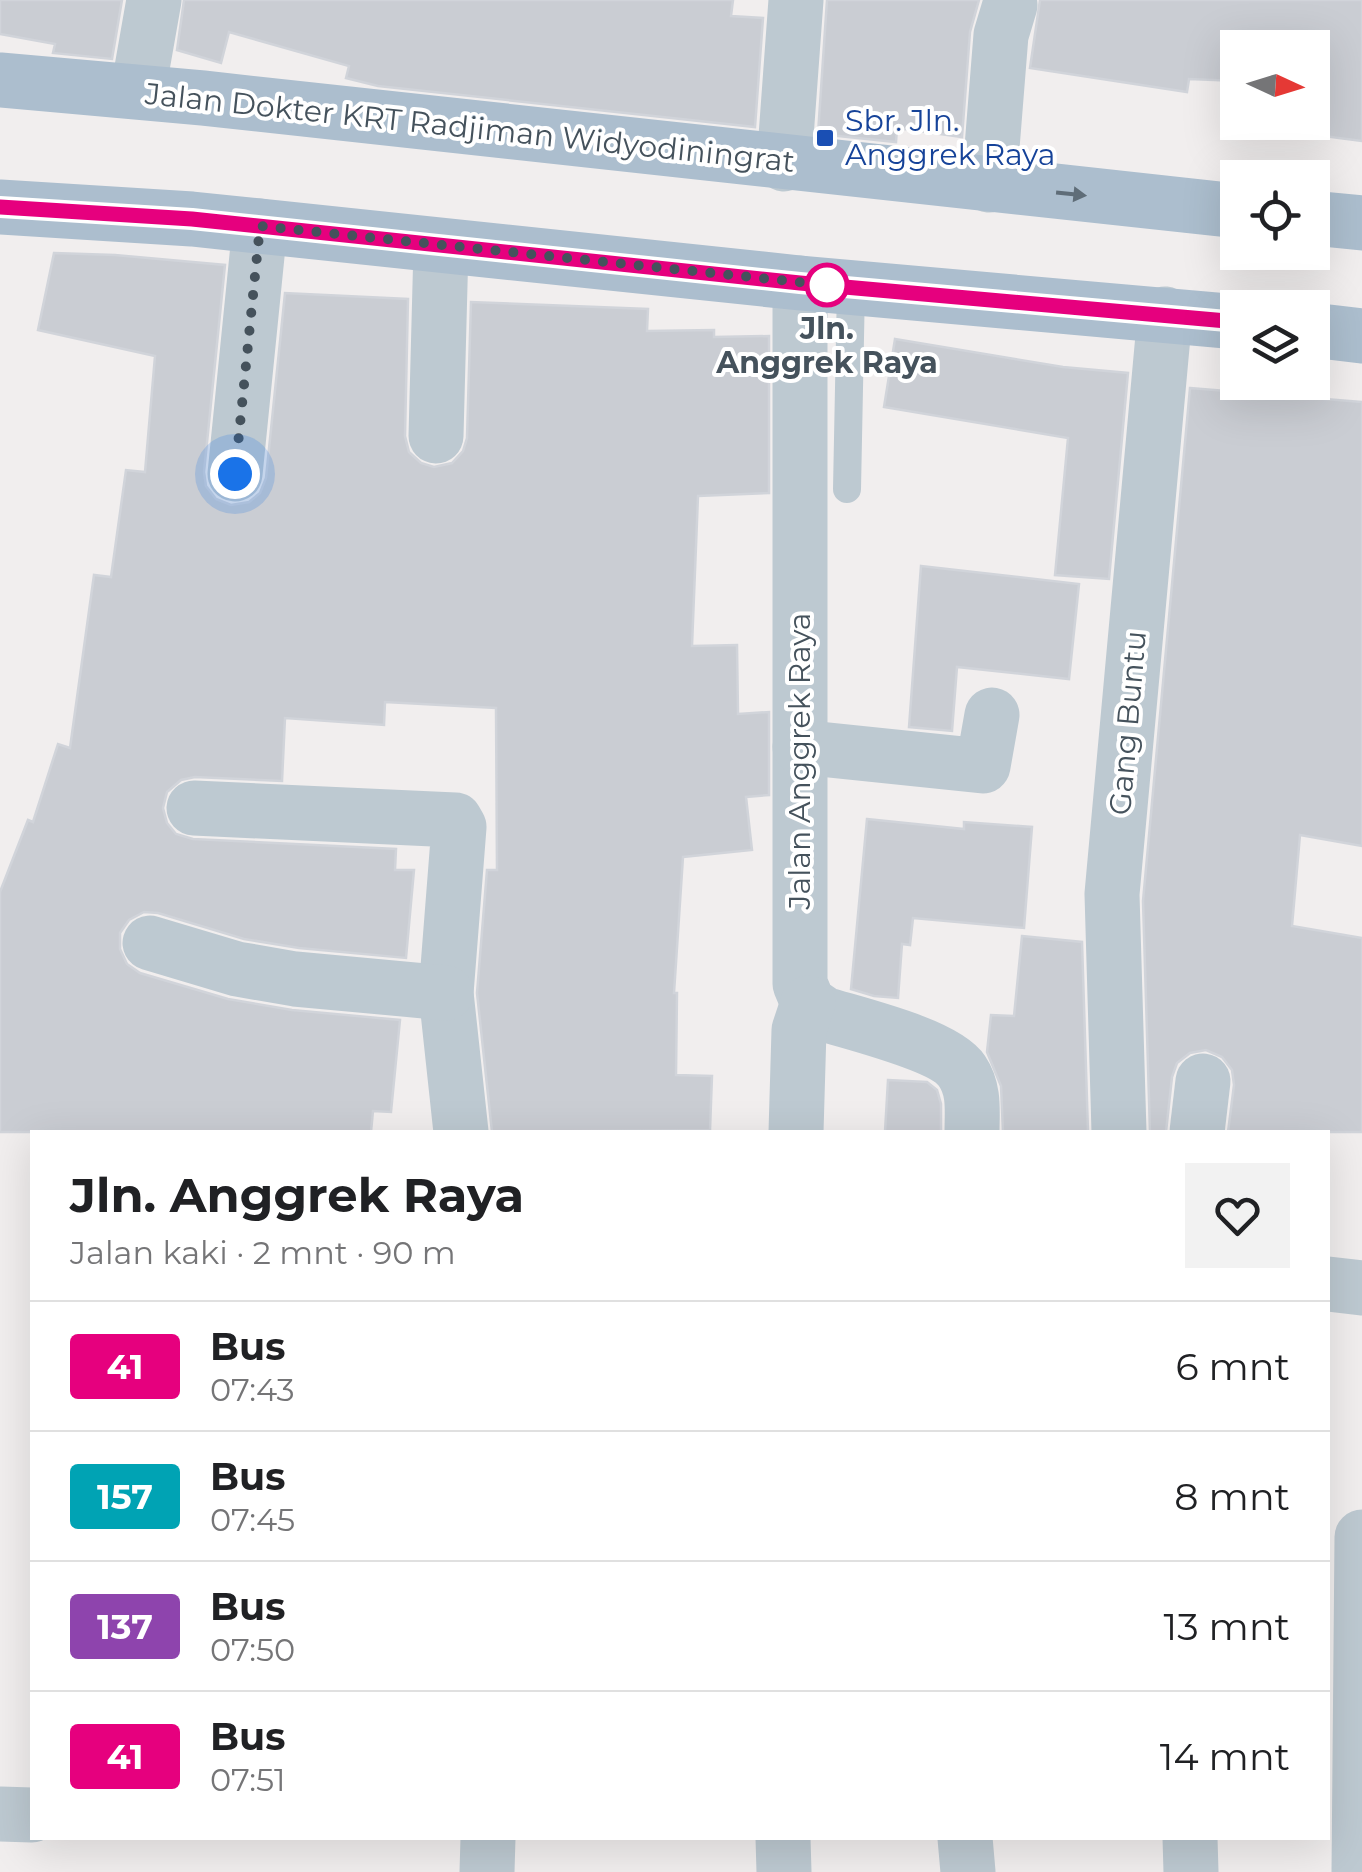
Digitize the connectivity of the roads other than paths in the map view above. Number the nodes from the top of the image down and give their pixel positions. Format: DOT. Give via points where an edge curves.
graph roads {
  1 [pos="154,0"];
  2 [pos="796,0"];
  3 [pos="1010,5"];
  4 [pos="0,80"];
  5 [pos="138,91"];
  6 [pos="784,164"];
  7 [pos="988,186"];
  8 [pos="0,207"];
  9 [pos="1220,209"];
  10 [pos="1330,220"];
  11 [pos="1362,223"];
  12 [pos="260,226"];
  13 [pos="441,247"];
  14 [pos="825,285"];
  15 [pos="1165,314"];
  16 [pos="1220,320"];
  17 [pos="1330,332"];
  18 [pos="1362,336"];
  19 [pos="436,436"];
  20 [pos="235,474"];
  21 [pos="847,489"];
  22 [pos="992,715"];
  23 [pos="800,746"];
  24 [pos="194,808"];
  25 [pos="150,944"];
  26 [pos="446,993"];
  27 [pos="808,1003"];
  28 [pos="461,1130"];
  29 [pos="796,1130"];
  30 [pos="972,1130"];
  31 [pos="1119,1130"];
  32 [pos="1330,1284"];
  33 [pos="1362,1288"];
  34 [pos="1362,1537"];
  35 [pos="0,1814"];
  36 [pos="30,1815"];
  37 [pos="488,1840"];
  38 [pos="783,1840"];
  39 [pos="965,1840"];
  40 [pos="1190,1840"];
  41 [pos="487,1872"];
  42 [pos="784,1872"];
  43 [pos="968,1872"];
  44 [pos="1191,1872"];
  45 [pos="1359,1872"];
  1 -- 5 [label="street"];
  2 -- 6 [label="street"];
  3 -- 7 [label="street" via="1001,35"];
  4 -- 5 [label="main road, Jalan Dokter KRT Radjiman Widyodiningrat"];
  5 -- 6 [label="main road, Jalan Dokter KRT Radjiman Widyodiningrat"];
  6 -- 7 [label="main road, Jalan Dokter KRT Radjiman Widyodiningrat"];
  7 -- 9 [label="main road, Jalan Dokter KRT Radjiman Widyodiningrat, one-way"];
  8 -- 12 [label="main road"];
  10 -- 11 [label="main road"];
  12 -- 13 [label="main road"];
  12 -- 20 [label="street"];
  13 -- 14 [label="main road"];
  13 -- 19 [label="street"];
  14 -- 15 [label="main road"];
  14 -- 21 [label="lane"];
  14 -- 23 [label="street, Jalan Anggrek Raya"];
  15 -- 16 [label="main road"];
  15 -- 31 [label="street, Gang Buntu" via="1112,894"];
  17 -- 18 [label="main road"];
  22 -- 23 [label="street" via="982,766"];
  23 -- 27 [label="street, Jalan Anggrek Raya" via="800,984"];
  24 -- 26 [label="street" via="455,820"];
  25 -- 26 [label="street" via="276,975"];
  26 -- 28 [label="street"];
  27 -- 29 [label="street" via="799,1030"];
  27 -- 30 [label="street" via="938,1052 961,1070 973,1097"];
  32 -- 33 [label="street"];
  34 -- 45 [label="street"];
  35 -- 36 [label="street"];
  37 -- 41 [label="street"];
  38 -- 42 [label="street"];
  39 -- 43 [label="street"];
  40 -- 44 [label="street"];
}
